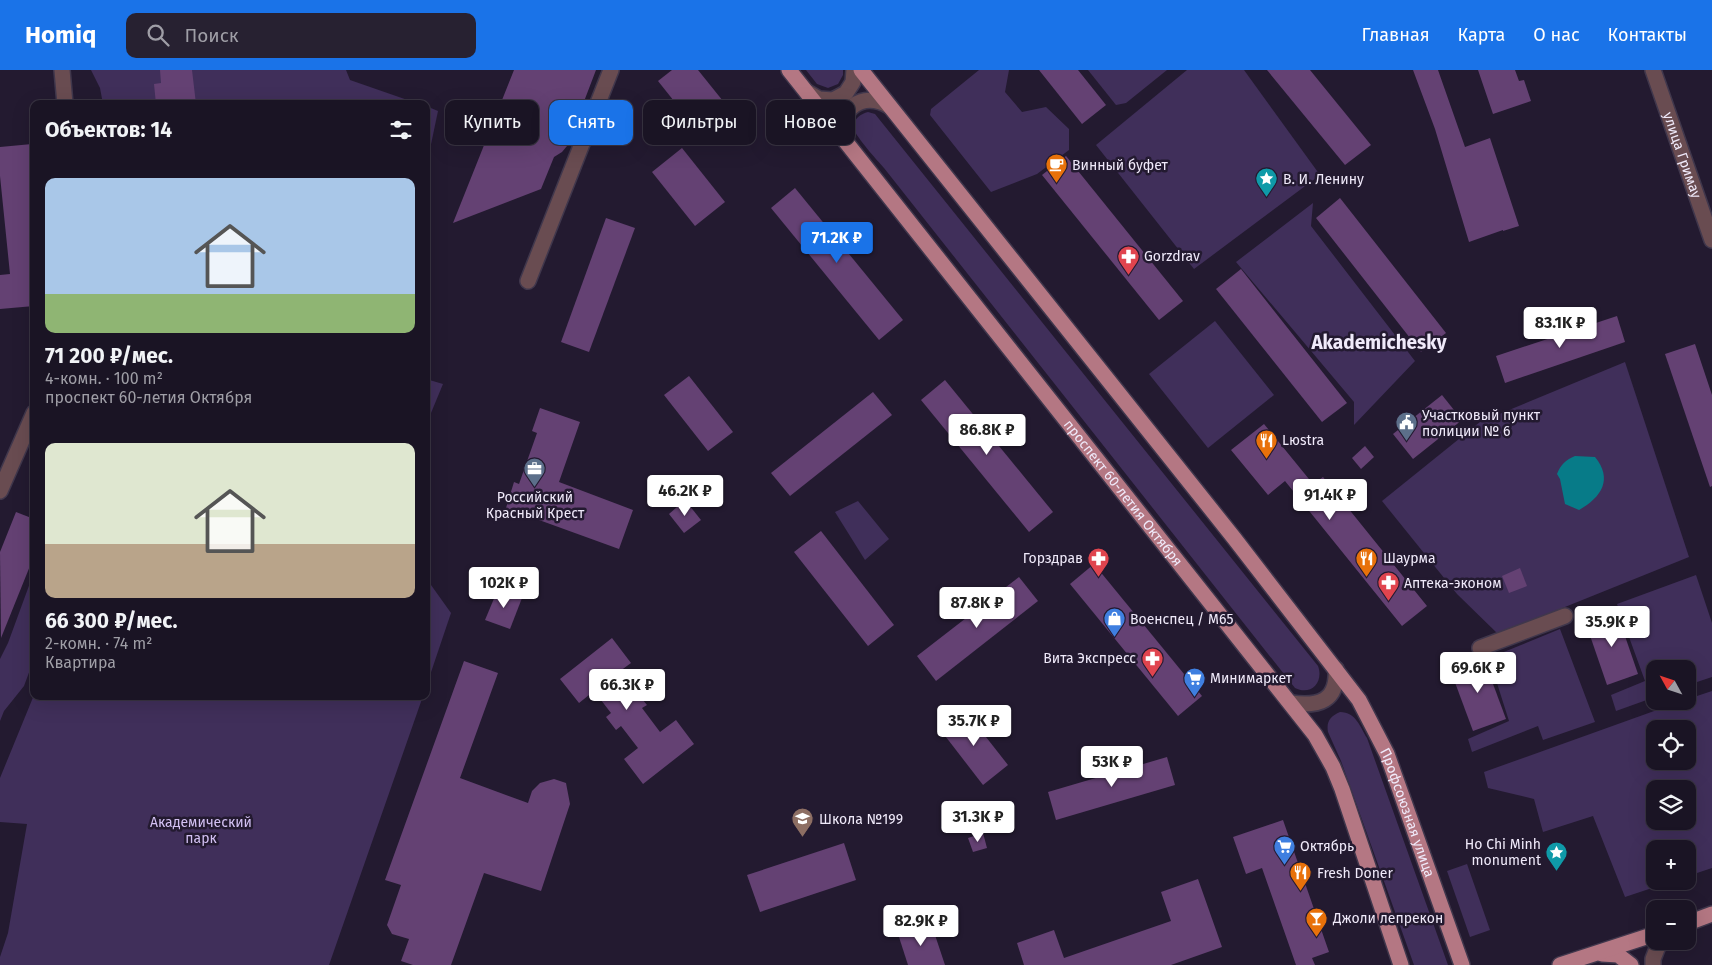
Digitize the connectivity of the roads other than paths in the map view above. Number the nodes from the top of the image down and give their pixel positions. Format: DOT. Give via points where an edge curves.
graph roads {
  1 [pos="62,70"];
  2 [pos="611,70"];
  3 [pos="789,70"];
  4 [pos="854,70"];
  5 [pos="861,70"];
  6 [pos="1654,70"];
  7 [pos="808,92"];
  8 [pos="65,100"];
  9 [pos="814,100"];
  10 [pos="855,105"];
  11 [pos="889,106"];
  12 [pos="849,145"];
  13 [pos="1712,240"];
  14 [pos="528,281"];
  15 [pos="30,422"];
  16 [pos="0,491"];
  17 [pos="1565,616"];
  18 [pos="1480,648"];
  19 [pos="1336,668"];
  20 [pos="1291,703"];
  21 [pos="1712,914"];
  22 [pos="1696,919"];
  23 [pos="1646,937"];
  24 [pos="1656,950"];
  25 [pos="1595,954"];
  26 [pos="1401,965"];
  27 [pos="1462,965"];
  28 [pos="1560,965"];
  29 [pos="1631,965"];
  30 [pos="1653,965"];
  1 -- 8 [label="street"];
  2 -- 14 [label="street"];
  3 -- 7 [label="main road, проспект 60-летия Октября"];
  4 -- 7 [label="street" via="853,82 846,93 833,100 819,99"];
  5 -- 11 [label="main road"];
  6 -- 13 [label="street, улица Гримау"];
  7 -- 9 [label="main road, проспект 60-летия Октября"];
  10 -- 11 [label="street" via="865,100"];
  11 -- 19 [label="main road"];
  12 -- 20 [label="main road, проспект 60-летия Октября"];
  15 -- 16 [label="street"];
  17 -- 18 [label="street"];
  19 -- 20 [label="street" via="1337,681 1325,700 1306,705"];
  19 -- 27 [label="main road, Профсоюзная улица" via="1369,717 1387,754"];
  20 -- 26 [label="main road" via="1315,734 1333,767"];
  21 -- 22 [label="main road"];
  23 -- 25 [label="main road"];
  24 -- 30 [label="street"];
  25 -- 28 [label="main road"];
  25 -- 29 [label="main road" via="1618,955"];
}
